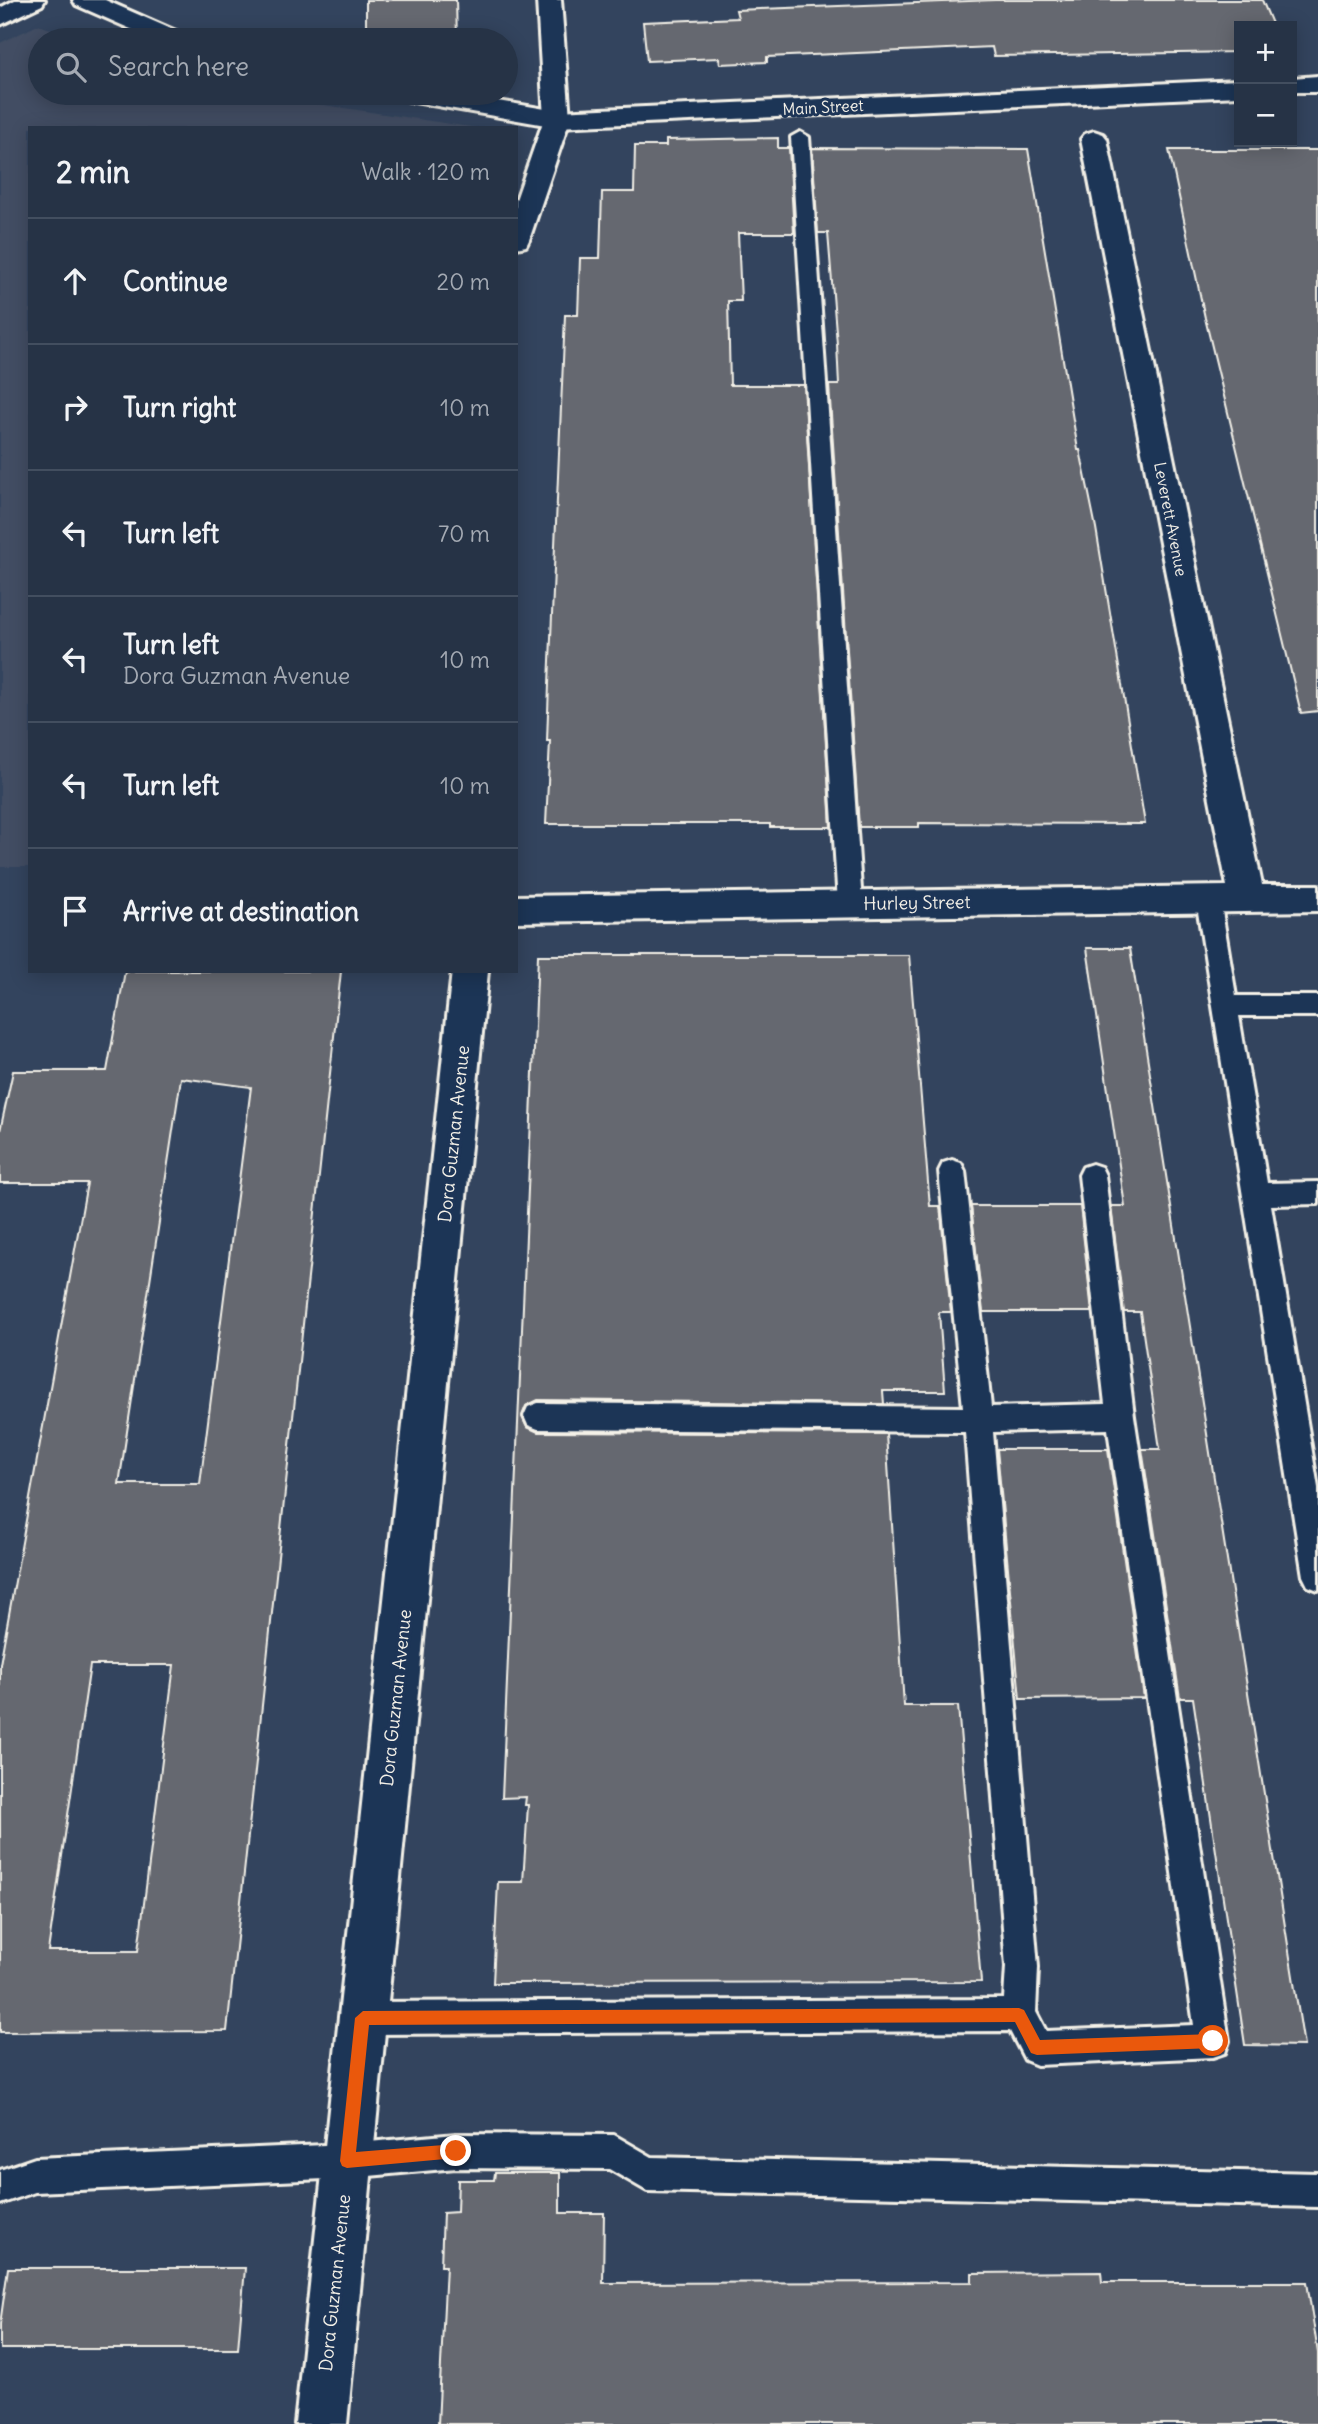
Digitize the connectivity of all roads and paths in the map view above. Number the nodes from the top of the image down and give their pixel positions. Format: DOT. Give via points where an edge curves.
graph roads {
  1 [pos="33,0"];
  2 [pos="85,0"];
  3 [pos="549,0"];
  4 [pos="0,18"];
  5 [pos="149,28"];
  6 [pos="1318,84"];
  7 [pos="1297,85"];
  8 [pos="1234,88"];
  9 [pos="477,105"];
  10 [pos="557,119"];
  11 [pos="800,137"];
  12 [pos="1094,139"];
  13 [pos="518,234"];
  14 [pos="1247,898"];
  15 [pos="1318,898"];
  16 [pos="1208,899"];
  17 [pos="850,904"];
  18 [pos="518,909"];
  19 [pos="470,973"];
  20 [pos="1224,1006"];
  21 [pos="1318,1006"];
  22 [pos="952,1171"];
  23 [pos="1092,1175"];
  24 [pos="1318,1193"];
  25 [pos="1256,1194"];
  26 [pos="538,1416"];
  27 [pos="1120,1416"];
  28 [pos="978,1420"];
  29 [pos="1318,1576"];
  30 [pos="1019,2015"];
  31 [pos="363,2018"];
  32 [pos="347,2161"];
  33 [pos="0,2187"];
  34 [pos="1318,2190"];
  35 [pos="321,2424"];
  1 -- 4 [label="street"];
  2 -- 5 [label="street"];
  3 -- 10 [label="street"];
  6 -- 7 [label="street"];
  8 -- 10 [label="street, Main Street"];
  9 -- 10 [label="street, Main Street"];
  10 -- 13 [label="street"];
  11 -- 17 [label="lane"];
  12 -- 14 [label="street, Leverett Avenue"];
  14 -- 15 [label="street, Hurley Street"];
  14 -- 16 [label="street, Hurley Street"];
  16 -- 17 [label="street, Hurley Street"];
  16 -- 20 [label="lane"];
  17 -- 18 [label="street, Hurley Street"];
  19 -- 31 [label="street, Dora Guzman Avenue"];
  20 -- 21 [label="lane"];
  20 -- 25 [label="lane"];
  22 -- 28 [label="lane"];
  23 -- 27 [label="lane"];
  24 -- 25 [label="lane"];
  25 -- 29 [label="lane"];
  26 -- 28 [label="lane"];
  27 -- 28 [label="lane"];
  27 -- 30 [label="lane" via="1213,2041 1037,2048"];
  28 -- 30 [label="lane" via="1021,1967"];
  30 -- 31 [label="lane"];
  31 -- 32 [label="street, Dora Guzman Avenue"];
  32 -- 33 [label="lane" via="35,2175"];
  32 -- 34 [label="lane" via="456,2151 614,2152 647,2174"];
  32 -- 35 [label="street, Dora Guzman Avenue"];
}
